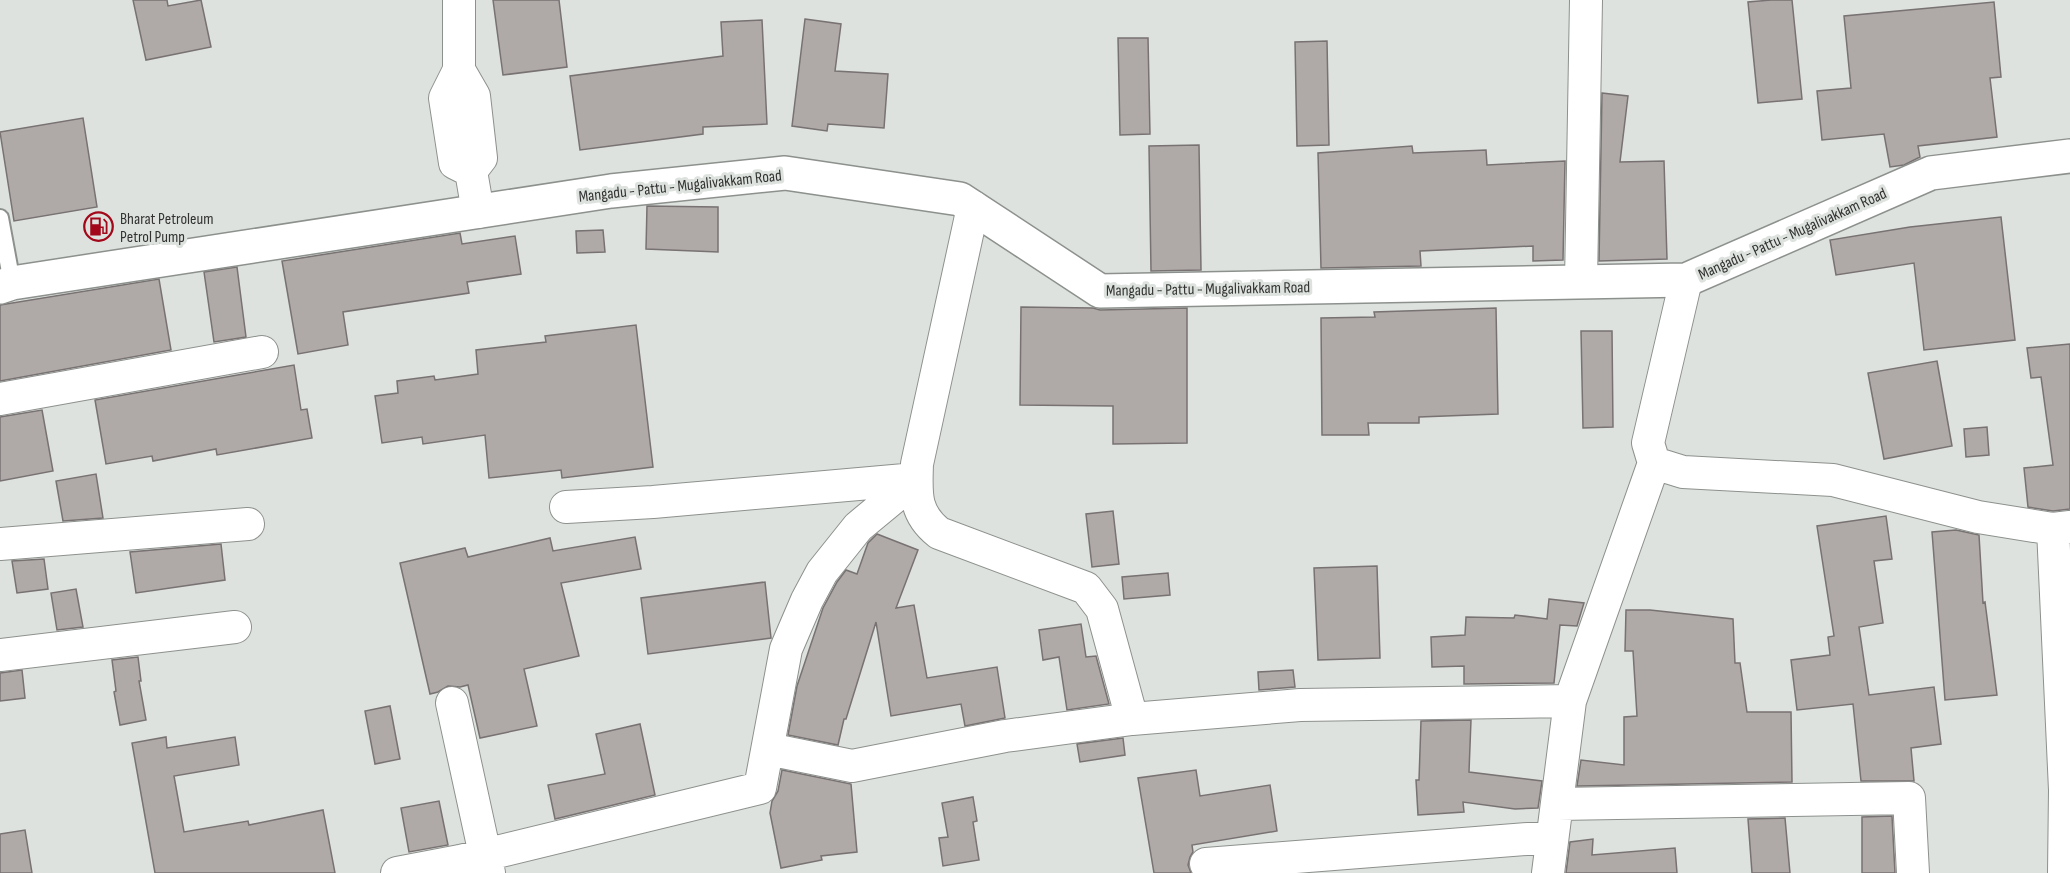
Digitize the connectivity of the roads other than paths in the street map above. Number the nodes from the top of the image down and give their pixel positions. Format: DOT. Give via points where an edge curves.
graph roads {
  1 [pos="459,0"];
  2 [pos="1586,0"];
  3 [pos="2070,156"];
  4 [pos="973,207"];
  5 [pos="478,212"];
  6 [pos="0,218"];
  7 [pos="1686,280"];
  8 [pos="1581,282"];
  9 [pos="6,285"];
  10 [pos="262,352"];
  11 [pos="0,399"];
  12 [pos="1654,463"];
  13 [pos="916,479"];
  14 [pos="566,507"];
  15 [pos="249,524"];
  16 [pos="2062,528"];
  17 [pos="0,544"];
  18 [pos="235,627"];
  19 [pos="0,655"];
  20 [pos="1570,701"];
  21 [pos="452,703"];
  22 [pos="1132,719"];
  23 [pos="768,749"];
  24 [pos="1558,804"];
  25 [pos="1552,837"];
  26 [pos="487,864"];
  27 [pos="1206,864"];
  28 [pos="397,873"];
  29 [pos="1548,873"];
  30 [pos="1912,873"];
  31 [pos="2064,873"];
  1 -- 5 [label="street" via="459,70 474,96 480,158 471,171"];
  2 -- 8 [label="street"];
  3 -- 7 [label="street, Mangadu - Pattu - Mugalivakkam Road" via="1931,173"];
  4 -- 5 [label="street, Mangadu - Pattu - Mugalivakkam Road" via="960,199 784,173 611,191"];
  4 -- 8 [label="street, Mangadu - Pattu - Mugalivakkam Road" via="1100,291"];
  4 -- 13 [label="street"];
  5 -- 9 [label="street, Mangadu - Pattu - Mugalivakkam Road"];
  6 -- 9 [label="lane"];
  7 -- 8 [label="street, Mangadu - Pattu - Mugalivakkam Road"];
  7 -- 12 [label="street" via="1648,443"];
  10 -- 11 [label="street"];
  12 -- 16 [label="street" via="1683,472 1833,480 1978,517"];
  12 -- 20 [label="street"];
  13 -- 14 [label="street"];
  13 -- 22 [label="street" via="915,496 927,523 939,533 1086,588 1102,609"];
  13 -- 23 [label="street" via="858,527 822,572 786,649"];
  15 -- 17 [label="street"];
  16 -- 31 [label="street"];
  18 -- 19 [label="street"];
  20 -- 22 [label="street" via="1300,705"];
  20 -- 24 [label="street"];
  21 -- 26 [label="street"];
  22 -- 23 [label="street" via="1005,736 852,766"];
  23 -- 26 [label="street" via="760,788"];
  24 -- 25 [label="street"];
  24 -- 30 [label="street" via="1909,798"];
  25 -- 27 [label="street"];
  25 -- 29 [label="street"];
  26 -- 28 [label="street"];
}
